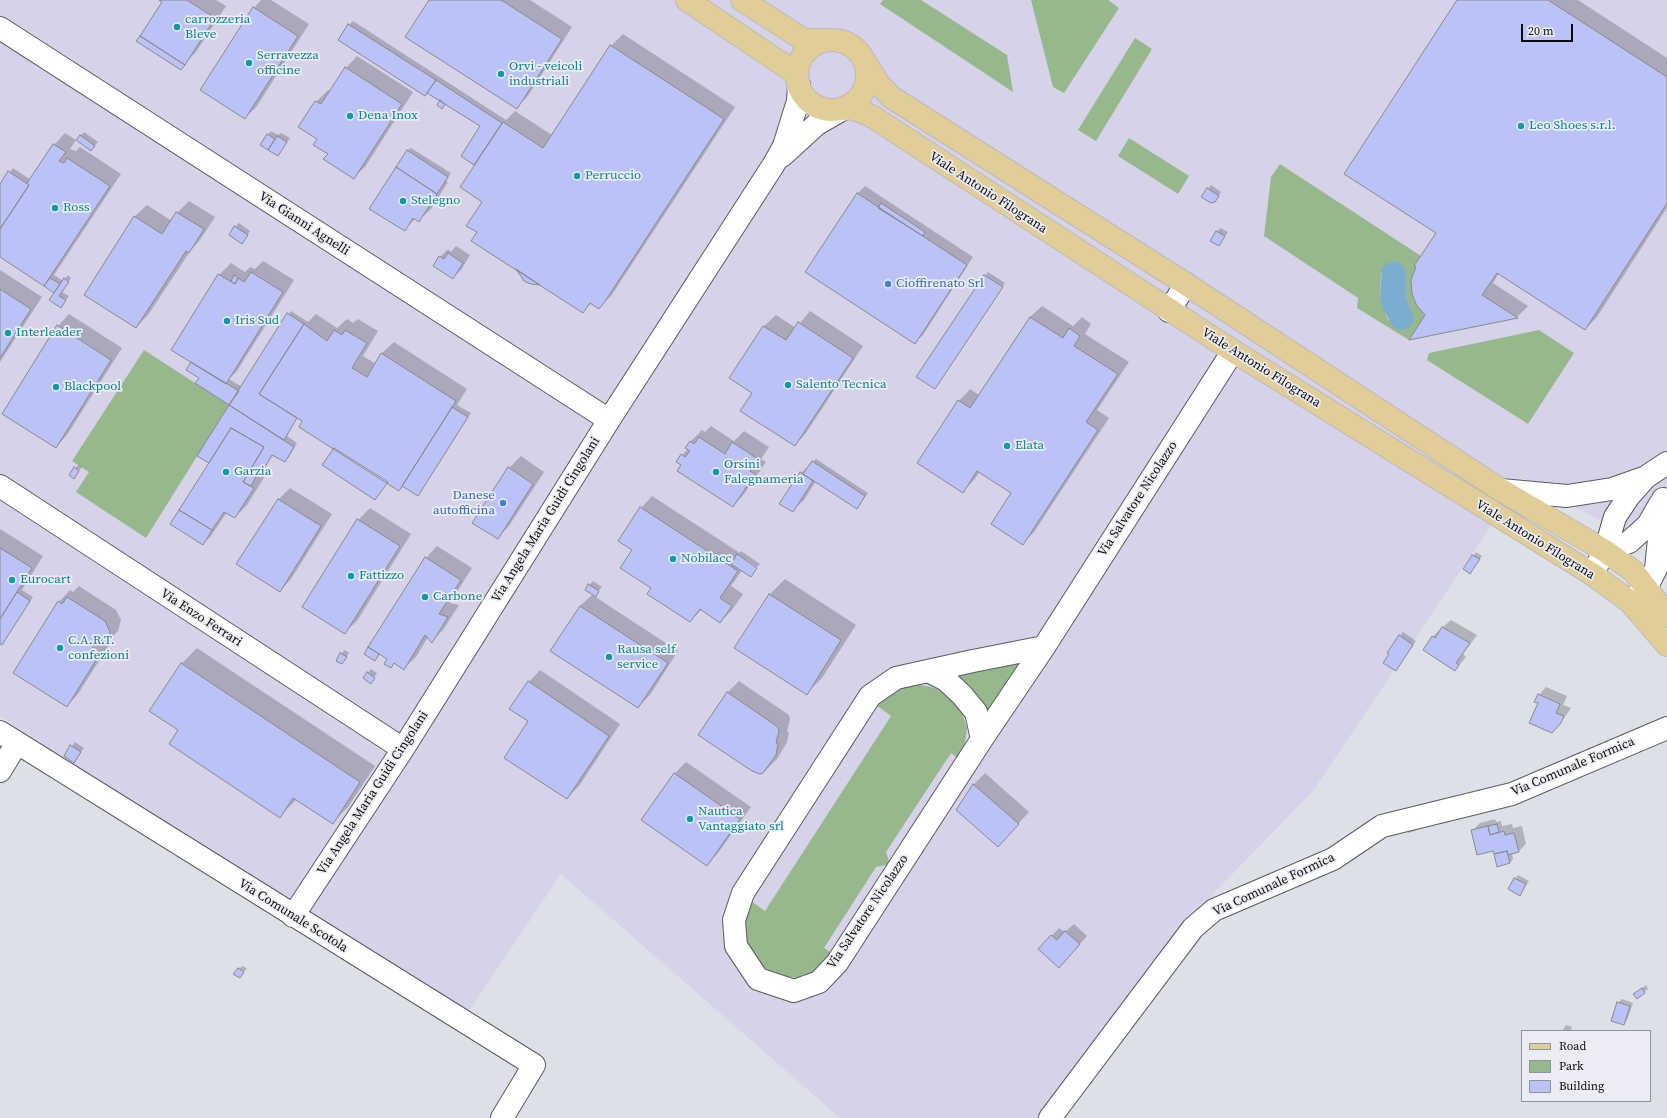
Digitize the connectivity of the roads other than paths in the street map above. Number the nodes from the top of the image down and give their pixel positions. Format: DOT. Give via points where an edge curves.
graph roads {
  1 [pos="687,0"];
  2 [pos="743,1"];
  3 [pos="0,28"];
  4 [pos="830,40"];
  5 [pos="865,62"];
  6 [pos="798,79"];
  7 [pos="843,109"];
  8 [pos="774,164"];
  9 [pos="1186,284"];
  10 [pos="1169,311"];
  11 [pos="1233,351"];
  12 [pos="609,420"];
  13 [pos="1667,463"];
  14 [pos="1646,477"];
  15 [pos="0,486"];
  16 [pos="1500,490"];
  17 [pos="1665,496"];
  18 [pos="1605,551"];
  19 [pos="1592,574"];
  20 [pos="1656,577"];
  21 [pos="1629,602"];
  22 [pos="1667,615"];
  23 [pos="1667,645"];
  24 [pos="1044,647"];
  25 [pos="928,671"];
  26 [pos="1667,728"];
  27 [pos="9,738"];
  28 [pos="982,739"];
  29 [pos="403,749"];
  30 [pos="0,771"];
  31 [pos="293,916"];
  32 [pos="502,1118"];
  33 [pos="1050,1118"];
  1 -- 6 [label="main road"];
  2 -- 4 [label="main road" via="804,40"];
  3 -- 12 [label="street, Via Gianni Agnelli"];
  4 -- 5 [label="main road" via="851,45"];
  4 -- 6 [label="main road" via="820,42 804,54 799,64"];
  5 -- 7 [label="main road" via="866,85 853,104"];
  5 -- 9 [label="main road, Viale Antonio Filograna" via="891,98"];
  6 -- 7 [label="main road" via="803,95 811,103 821,108"];
  6 -- 8 [label="street" via="798,101 784,146"];
  7 -- 8 [label="street" via="816,124"];
  7 -- 10 [label="main road, Viale Antonio Filograna" via="855,109 872,117"];
  8 -- 12 [label="street, Via Angela Maria Guidi Cingolani"];
  9 -- 10 [label="street"];
  9 -- 16 [label="main road, Viale Antonio Filograna"];
  10 -- 11 [label="main road, Viale Antonio Filograna"];
  11 -- 19 [label="main road, Viale Antonio Filograna"];
  11 -- 24 [label="street, Via Salvatore Nicolazzo"];
  12 -- 29 [label="street, Via Angela Maria Guidi Cingolani"];
  13 -- 14 [label="street"];
  14 -- 16 [label="street" via="1612,489 1567,496"];
  14 -- 18 [label="street" via="1615,517"];
  15 -- 29 [label="street, Via Enzo Ferrari"];
  16 -- 18 [label="main road, Viale Antonio Filograna"];
  17 -- 18 [label="street" via="1648,525 1629,542"];
  17 -- 20 [label="street"];
  18 -- 19 [label="street"];
  18 -- 20 [label="main road, Viale Antonio Filograna" via="1633,571"];
  19 -- 21 [label="main road, Viale Antonio Filograna"];
  20 -- 21 [label="street"];
  20 -- 22 [label="main road, Viale Antonio Filograna"];
  21 -- 23 [label="main road, Viale Antonio Filograna"];
  24 -- 25 [label="street, Via Salvatore Nicolazzo"];
  24 -- 28 [label="street, Via Salvatore Nicolazzo"];
  25 -- 28 [label="street" via="946,680 976,712"];
  25 -- 28 [label="street, Via Salvatore Nicolazzo" via="896,678 870,696 743,893 734,920 736,946 758,979 794,991 819,982 833,968"];
  26 -- 33 [label="street, Via Comunale Formica" via="1512,794 1382,826 1332,859 1214,910 1193,928"];
  27 -- 30 [label="street"];
  27 -- 31 [label="street, Via Comunale Scotola"];
  29 -- 31 [label="street, Via Angela Maria Guidi Cingolani"];
  31 -- 32 [label="street, Via Comunale Scotola" via="534,1065"];
}
